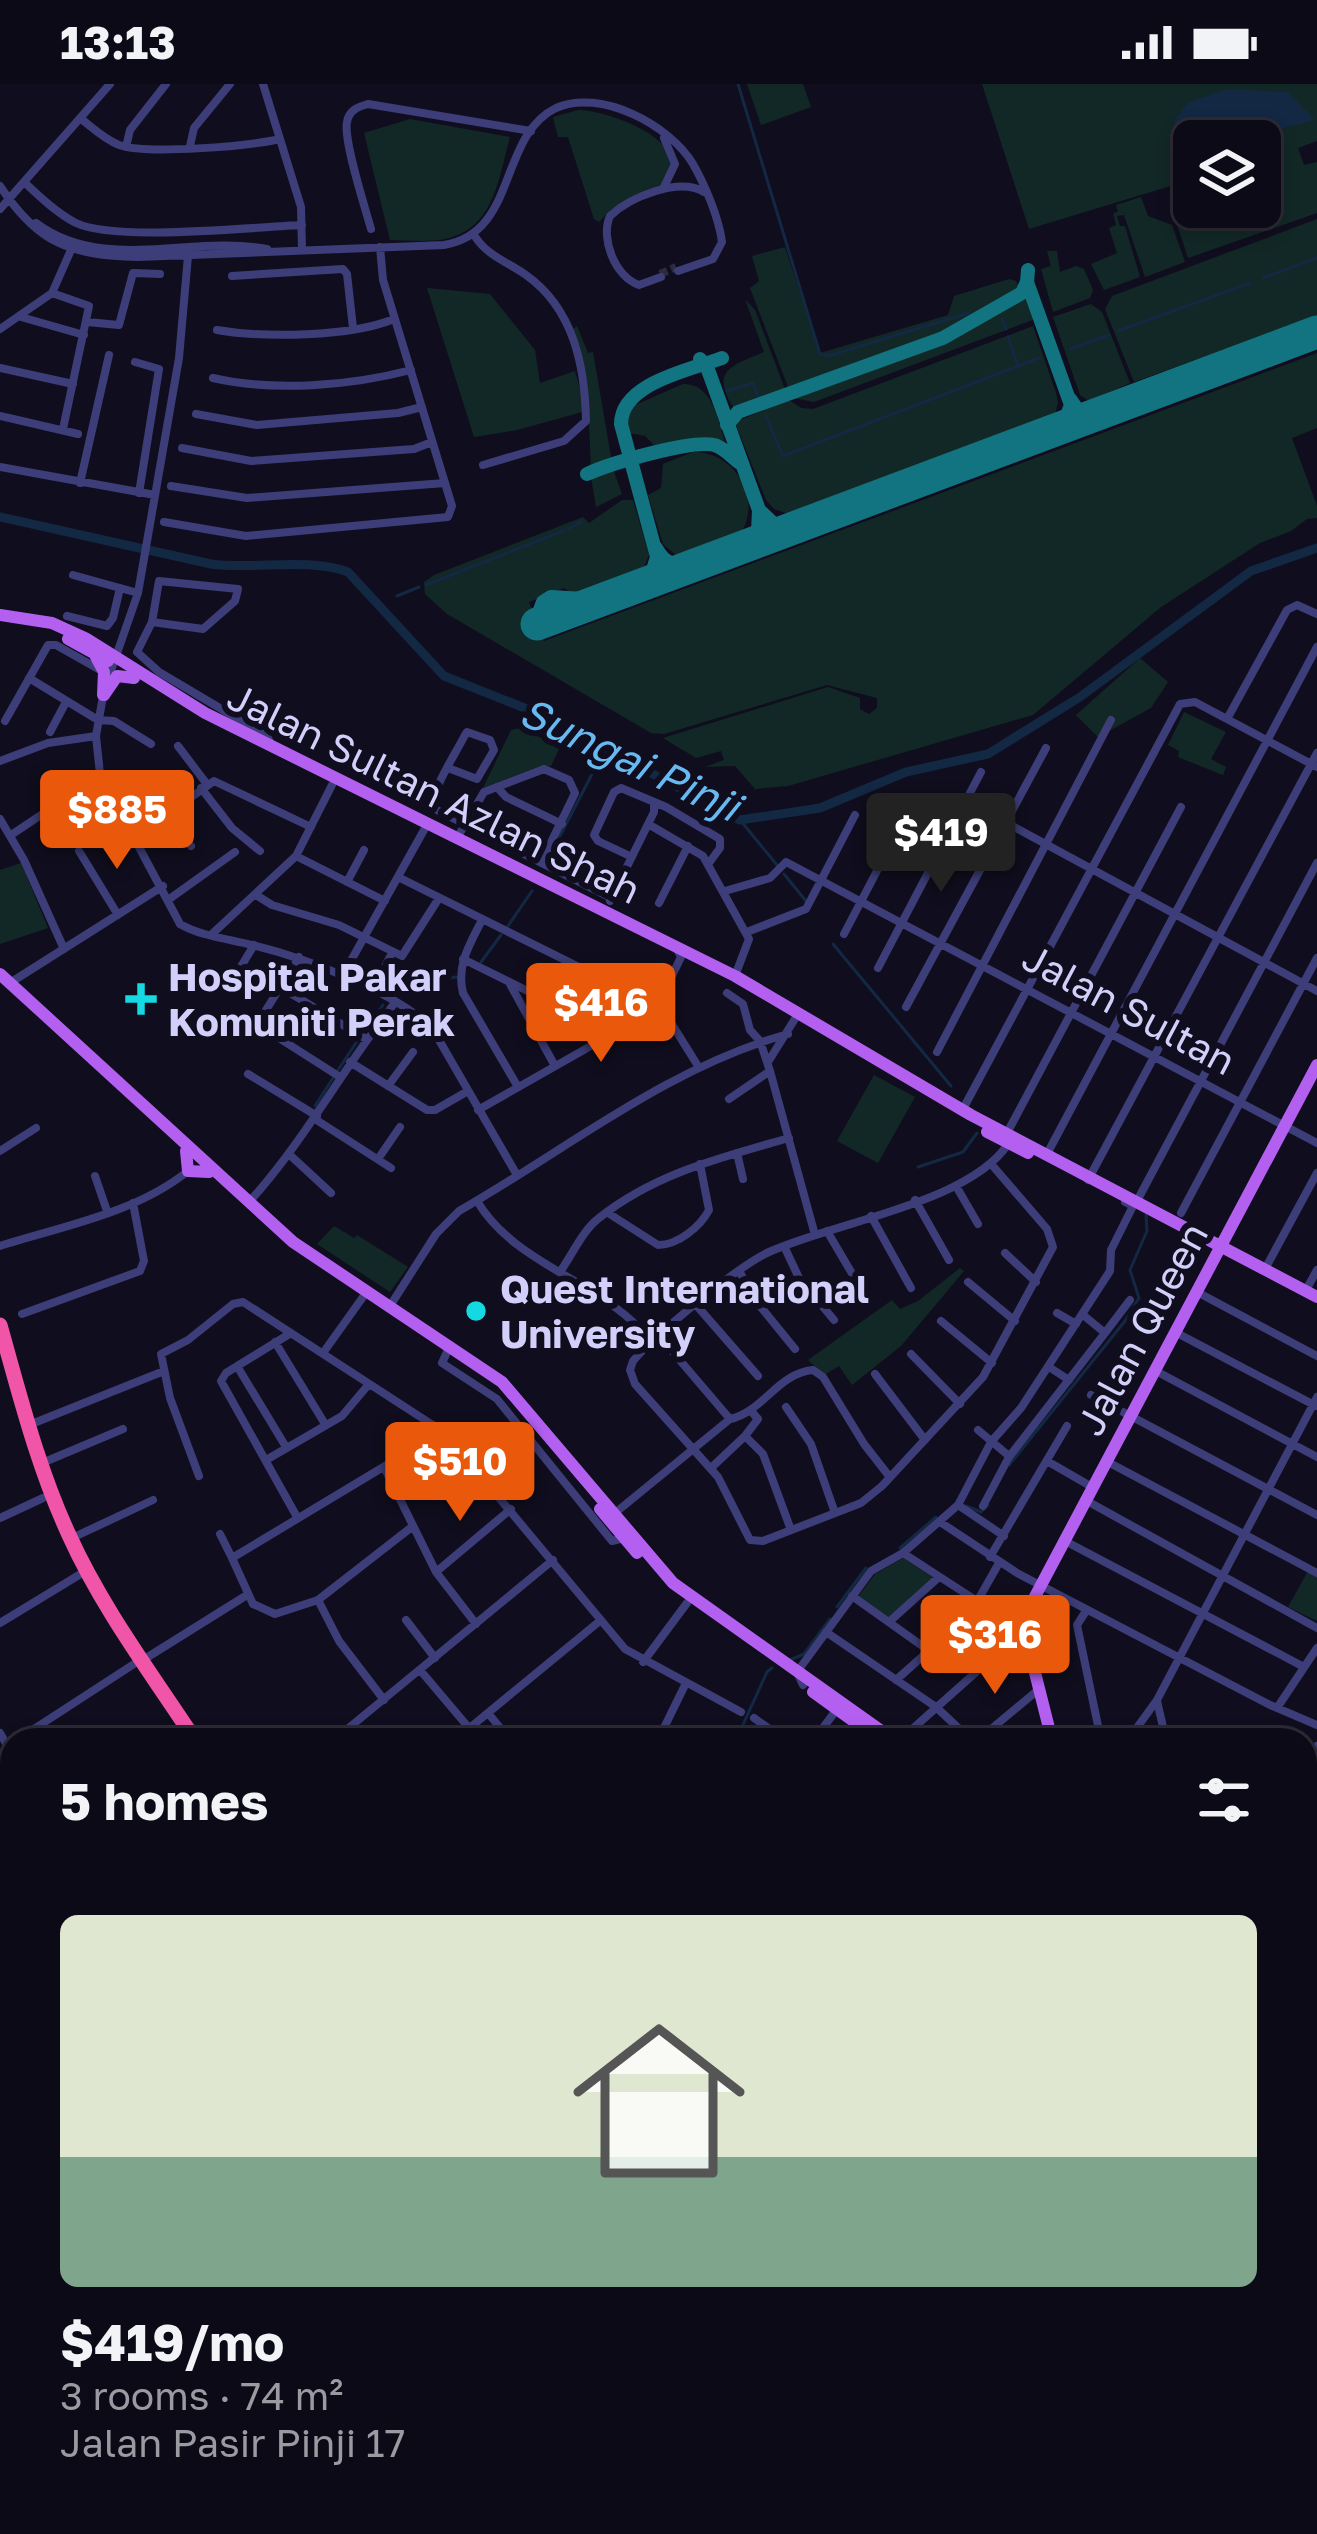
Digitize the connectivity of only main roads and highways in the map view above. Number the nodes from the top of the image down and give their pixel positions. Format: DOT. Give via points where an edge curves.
graph roads {
  1 [pos="0,620"];
  2 [pos="94,648"];
  3 [pos="114,655"];
  4 [pos="133,673"];
  5 [pos="461,831"];
  6 [pos="513,873"];
  7 [pos="7,978"];
  8 [pos="797,1016"];
  9 [pos="1317,1065"];
  10 [pos="1008,1138"];
  11 [pos="197,1162"];
  12 [pos="1089,1179"];
  13 [pos="1221,1246"];
  14 [pos="1311,1294"];
  15 [pos="390,1306"];
  16 [pos="0,1325"];
  17 [pos="405,1325"];
  18 [pos="0,1359"];
  19 [pos="138,1662"];
  20 [pos="800,1678"];
  21 [pos="177,1728"];
  22 [pos="863,1728"];
  23 [pos="878,1728"];
  24 [pos="1049,1728"];
  1 -- 2 [label="main road, Jalan Sultan Azlan Shah" via="52,623"];
  2 -- 3 [label="main road"];
  2 -- 3 [label="main road, Jalan Sultan Azlan Shah"];
  3 -- 4 [label="main road, Jalan Sultan Azlan Shah"];
  3 -- 4 [label="main road"];
  3 -- 4 [label="main road" via="103,695 117,676"];
  4 -- 5 [label="main road, Jalan Sultan Azlan Shah"];
  4 -- 6 [label="main road, Jalan Sultan Azlan Shah" via="200,720"];
  5 -- 6 [label="main road"];
  5 -- 8 [label="main road, Jalan Sultan Azlan Shah" via="608,904"];
  6 -- 8 [label="main road, Jalan Sultan Azlan Shah"];
  7 -- 11 [label="main road"];
  7 -- 11 [label="main road"];
  8 -- 10 [label="main road, Jalan Sultan Azlan Shah"];
  8 -- 10 [label="main road, Jalan Sultan Azlan Shah"];
  9 -- 13 [label="main road, Jalan Queen"];
  10 -- 12 [label="main road, Jalan Sultan Azlan Shah"];
  10 -- 12 [label="main road, Jalan Sultan Azlan Shah"];
  11 -- 15 [label="main road" via="293,1242"];
  11 -- 17 [label="main road" via="290,1247"];
  12 -- 13 [label="main road, Jalan Sultan Azlan Shah"];
  13 -- 14 [label="main road, Jalan Sultan Azlan Shah"];
  13 -- 24 [label="main road, Jalan Queen" via="1022,1621"];
  15 -- 17 [label="main road"];
  15 -- 20 [label="main road" via="502,1382 673,1583"];
  16 -- 19 [label="highway" via="70,1539"];
  17 -- 20 [label="main road" via="515,1405 662,1583"];
  18 -- 19 [label="highway" via="43,1498 79,1575"];
  19 -- 21 [label="highway"];
  20 -- 22 [label="main road"];
  20 -- 23 [label="main road"];
}
